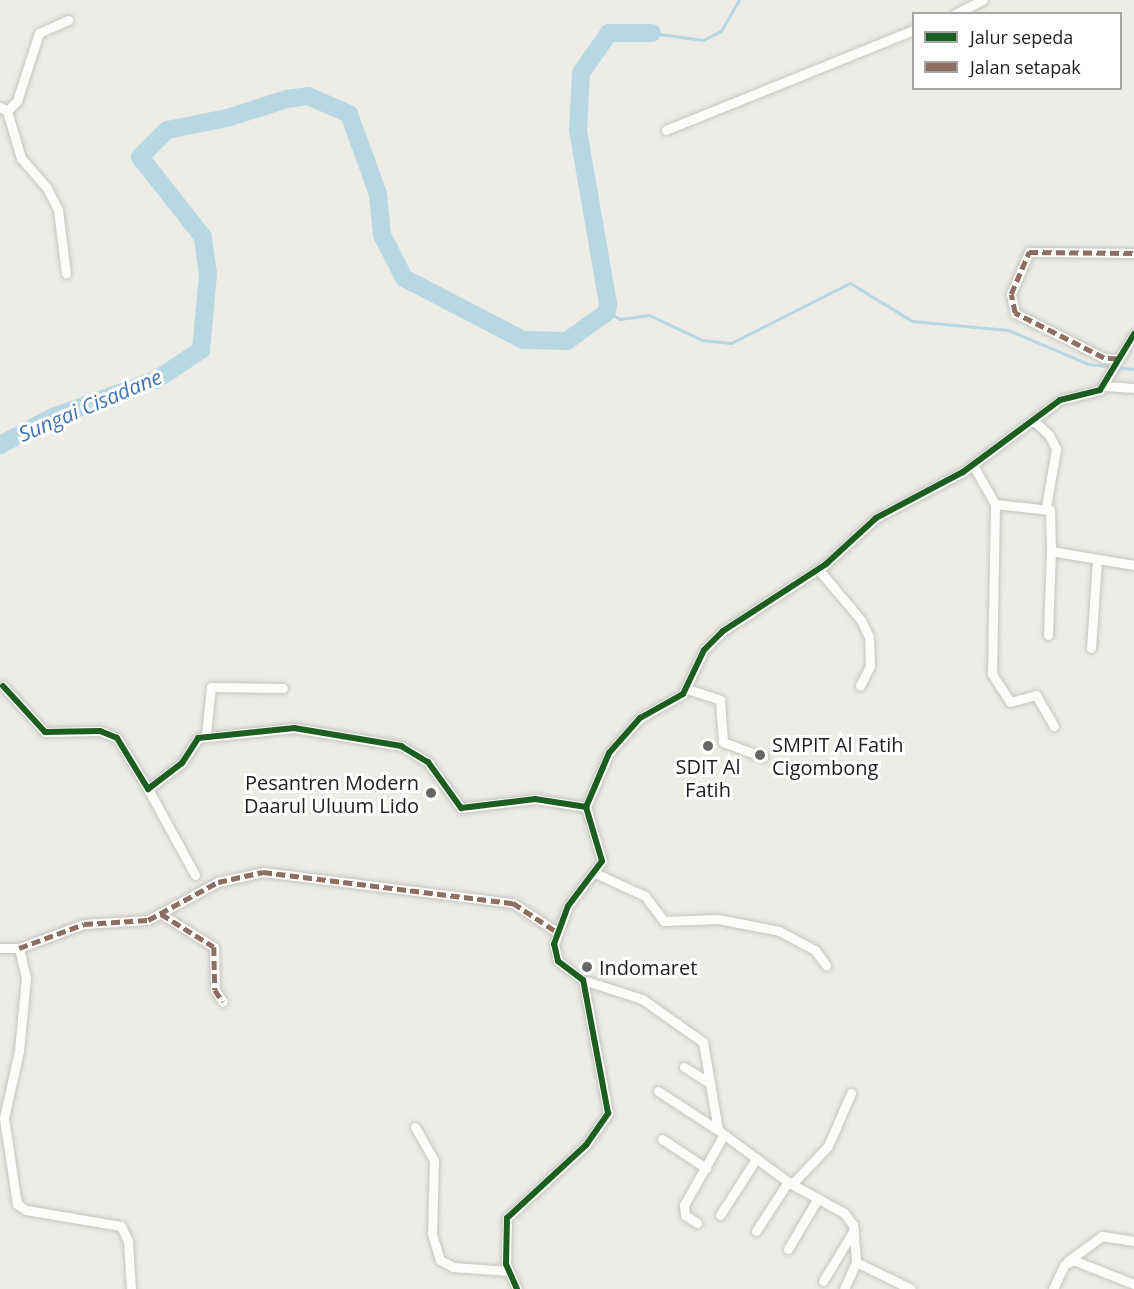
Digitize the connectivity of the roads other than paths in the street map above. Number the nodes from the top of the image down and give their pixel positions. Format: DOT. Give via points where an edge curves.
graph roads {
  1 [pos="983,0"];
  2 [pos="959,12"];
  3 [pos="68,20"];
  4 [pos="912,31"];
  5 [pos="4,109"];
  6 [pos="666,130"];
  7 [pos="1134,253"];
  8 [pos="66,273"];
  9 [pos="1134,334"];
  10 [pos="1117,359"];
  11 [pos="1108,383"];
  12 [pos="1134,388"];
  13 [pos="1034,421"];
  14 [pos="973,465"];
  15 [pos="995,504"];
  16 [pos="1046,507"];
  17 [pos="1051,551"];
  18 [pos="1098,559"];
  19 [pos="1134,565"];
  20 [pos="819,570"];
  21 [pos="1048,635"];
  22 [pos="1091,648"];
  23 [pos="3,686"];
  24 [pos="860,686"];
  25 [pos="283,688"];
  26 [pos="687,689"];
  27 [pos="1054,726"];
  28 [pos="206,735"];
  29 [pos="763,757"];
  30 [pos="148,789"];
  31 [pos="586,807"];
  32 [pos="595,873"];
  33 [pos="195,875"];
  34 [pos="161,914"];
  35 [pos="557,932"];
  36 [pos="0,948"];
  37 [pos="19,948"];
  38 [pos="826,965"];
  39 [pos="583,980"];
  40 [pos="223,1002"];
  41 [pos="684,1067"];
  42 [pos="710,1083"];
  43 [pos="658,1091"];
  44 [pos="851,1093"];
  45 [pos="415,1127"];
  46 [pos="720,1133"];
  47 [pos="662,1139"];
  48 [pos="756,1159"];
  49 [pos="706,1168"];
  50 [pos="790,1183"];
  51 [pos="818,1198"];
  52 [pos="720,1215"];
  53 [pos="697,1223"];
  54 [pos="854,1230"];
  55 [pos="756,1231"];
  56 [pos="1134,1241"];
  57 [pos="788,1249"];
  58 [pos="1068,1261"];
  59 [pos="856,1262"];
  60 [pos="508,1271"];
  61 [pos="823,1281"];
  62 [pos="1134,1284"];
  63 [pos="131,1289"];
  64 [pos="517,1289"];
  65 [pos="844,1289"];
  66 [pos="911,1289"];
  67 [pos="1053,1289"];
  1 -- 2 [label="street"];
  3 -- 5 [label="street" via="39,33 17,101"];
  4 -- 6 [label="street"];
  5 -- 8 [label="street" via="21,158 47,188 58,210"];
  7 -- 10 [label="street" via="1029,252 1011,294 1015,313 1104,358"];
  9 -- 10 [label="street"];
  10 -- 11 [label="street"];
  11 -- 12 [label="street"];
  11 -- 13 [label="street" via="1060,400"];
  13 -- 14 [label="street"];
  13 -- 16 [label="street" via="1050,435 1056,450"];
  14 -- 15 [label="street"];
  14 -- 20 [label="street" via="876,518"];
  15 -- 16 [label="street"];
  15 -- 27 [label="street" via="992,674 1010,702 1036,695"];
  16 -- 17 [label="street" via="1052,515"];
  17 -- 18 [label="street"];
  17 -- 21 [label="street"];
  18 -- 19 [label="street"];
  18 -- 22 [label="street"];
  20 -- 24 [label="street" via="861,620 869,637 870,666"];
  20 -- 26 [label="street" via="723,631 696,662"];
  23 -- 30 [label="street" via="45,732 100,731 117,738"];
  25 -- 28 [label="street" via="211,687"];
  26 -- 29 [label="street" via="720,700 723,742"];
  26 -- 31 [label="street" via="677,700 646,714 613,746 594,778"];
  28 -- 30 [label="street" via="194,741 182,763"];
  28 -- 31 [label="street" via="294,728 389,742 428,762 461,808 535,799"];
  30 -- 33 [label="street"];
  31 -- 32 [label="street" via="603,856"];
  32 -- 35 [label="street" via="574,896"];
  32 -- 38 [label="street" via="645,896 664,921 718,919 779,931 815,950"];
  34 -- 35 [label="street" via="218,882 263,872 513,903"];
  34 -- 37 [label="street" via="136,923 84,924"];
  34 -- 40 [label="street" via="214,948 215,990"];
  35 -- 39 [label="street" via="558,961"];
  36 -- 37 [label="street"];
  37 -- 63 [label="street" via="26,983 19,1051 4,1118 16,1200 26,1210 121,1226 128,1241"];
  39 -- 42 [label="street" via="633,995 698,1037 708,1049"];
  39 -- 60 [label="street" via="607,1116 586,1145 507,1218 503,1233"];
  41 -- 42 [label="street"];
  42 -- 46 [label="street"];
  43 -- 46 [label="street"];
  44 -- 50 [label="street" via="837,1131"];
  45 -- 60 [label="street" via="434,1160 432,1234 440,1260 453,1267"];
  46 -- 48 [label="street"];
  46 -- 49 [label="street"];
  47 -- 49 [label="street"];
  48 -- 50 [label="street"];
  48 -- 52 [label="street"];
  49 -- 53 [label="street" via="683,1207 685,1215"];
  50 -- 51 [label="street"];
  50 -- 55 [label="street"];
  51 -- 54 [label="street" via="844,1212"];
  51 -- 57 [label="street"];
  54 -- 59 [label="street"];
  54 -- 61 [label="street"];
  56 -- 58 [label="street" via="1101,1236"];
  58 -- 62 [label="street"];
  58 -- 67 [label="street"];
  59 -- 65 [label="street"];
  59 -- 66 [label="street"];
  60 -- 64 [label="street"];
}
